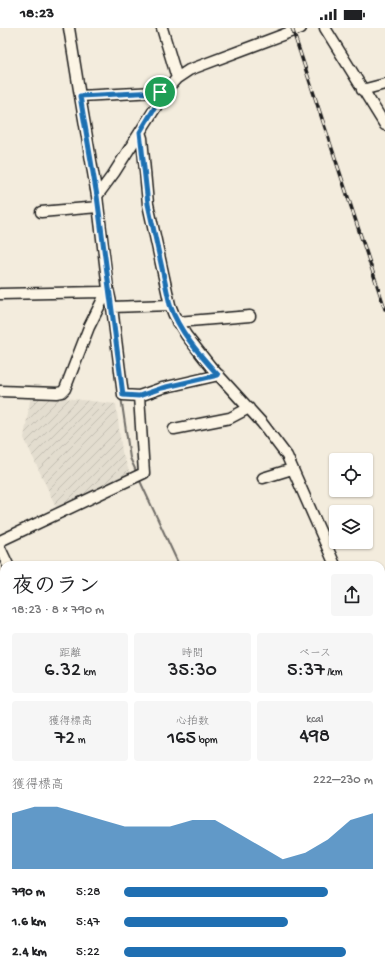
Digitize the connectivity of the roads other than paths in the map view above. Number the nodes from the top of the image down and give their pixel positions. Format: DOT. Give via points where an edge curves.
graph roads {
  1 [pos="70,28"];
  2 [pos="162,28"];
  3 [pos="301,28"];
  4 [pos="325,28"];
  5 [pos="177,78"];
  6 [pos="385,84"];
  7 [pos="362,90"];
  8 [pos="163,94"];
  9 [pos="80,96"];
  10 [pos="385,125"];
  11 [pos="140,132"];
  12 [pos="97,196"];
  13 [pos="98,207"];
  14 [pos="41,212"];
  15 [pos="107,291"];
  16 [pos="0,294"];
  17 [pos="170,305"];
  18 [pos="112,308"];
  19 [pos="250,316"];
  20 [pos="177,322"];
  21 [pos="218,375"];
  22 [pos="0,391"];
  23 [pos="139,396"];
  24 [pos="250,408"];
  25 [pos="174,429"];
  26 [pos="292,469"];
  27 [pos="262,478"];
  28 [pos="0,541"];
  29 [pos="0,548"];
  30 [pos="4,561"];
  31 [pos="333,561"];
  1 -- 9 [label="street"];
  2 -- 5 [label="street"];
  3 -- 5 [label="street" via="195,68"];
  4 -- 7 [label="street"];
  5 -- 8 [label="street"];
  6 -- 7 [label="street"];
  7 -- 10 [label="street"];
  8 -- 9 [label="street" via="156,92"];
  8 -- 11 [label="street"];
  9 -- 12 [label="street"];
  11 -- 12 [label="street"];
  11 -- 17 [label="street" via="148,204"];
  12 -- 13 [label="street"];
  13 -- 14 [label="street"];
  13 -- 15 [label="street"];
  15 -- 16 [label="street"];
  15 -- 18 [label="street"];
  15 -- 22 [label="street" via="62,392"];
  17 -- 18 [label="street"];
  17 -- 20 [label="street"];
  18 -- 23 [label="street" via="123,395"];
  19 -- 20 [label="street"];
  20 -- 21 [label="street"];
  21 -- 23 [label="street"];
  21 -- 24 [label="street"];
  23 -- 28 [label="street" via="144,473"];
  24 -- 25 [label="street" via="230,418"];
  24 -- 26 [label="street" via="287,456"];
  26 -- 27 [label="street"];
  26 -- 31 [label="street"];
  29 -- 30 [label="street"];
}
